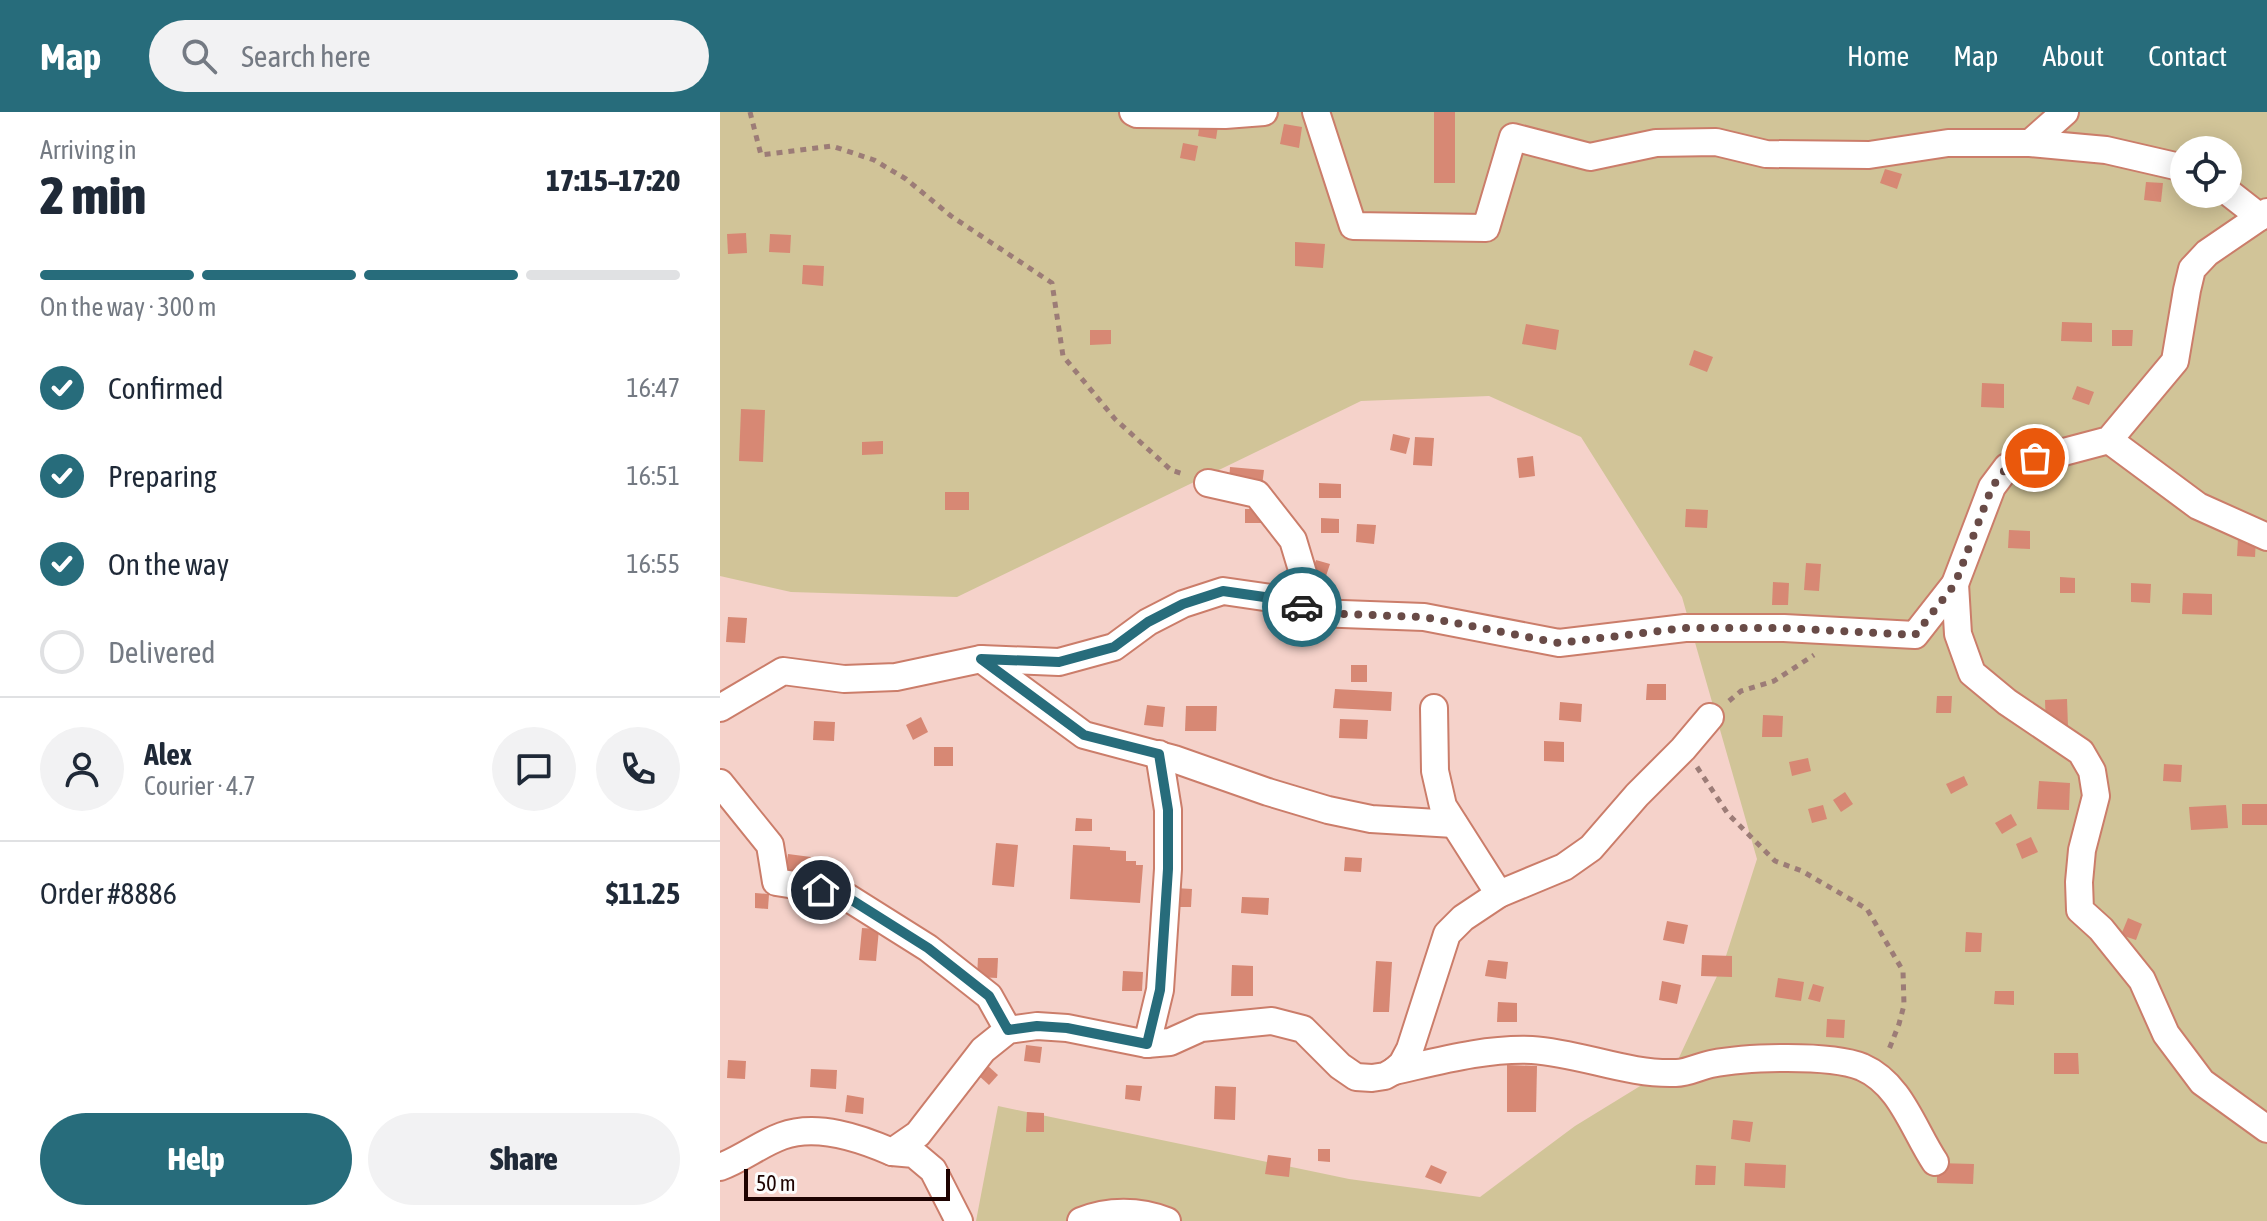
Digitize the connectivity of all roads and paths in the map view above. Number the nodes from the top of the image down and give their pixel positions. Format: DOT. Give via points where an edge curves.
graph roads {
  1 [pos="750,112"];
  2 [pos="1133,112"];
  3 [pos="1264,112"];
  4 [pos="1316,112"];
  5 [pos="2065,112"];
  6 [pos="2030,143"];
  7 [pos="2170,165"];
  8 [pos="2242,201"];
  9 [pos="2263,214"];
  10 [pos="2109,440"];
  11 [pos="1208,483"];
  12 [pos="2267,537"];
  13 [pos="1955,584"];
  14 [pos="1315,613"];
  15 [pos="1821,651"];
  16 [pos="981,659"];
  17 [pos="720,708"];
  18 [pos="1434,708"];
  19 [pos="1710,717"];
  20 [pos="1683,749"];
  21 [pos="1159,754"];
  22 [pos="720,783"];
  23 [pos="1454,824"];
  24 [pos="1499,894"];
  25 [pos="1008,1030"];
  26 [pos="1147,1044"];
  27 [pos="1394,1071"];
  28 [pos="1884,1080"];
  29 [pos="2267,1129"];
  30 [pos="892,1152"];
  31 [pos="1935,1162"];
  32 [pos="720,1167"];
  33 [pos="959,1221"];
  34 [pos="1081,1221"];
  35 [pos="1167,1221"];
  1 -- 11 [label="path" via="761,155 832,146 874,160 1052,283 1063,356 1115,419 1171,470"];
  2 -- 3 [label="street"];
  4 -- 6 [label="street" via="1353,226 1486,228 1513,137 1590,157 1656,143 1716,142 1766,154 1869,155 1948,143"];
  5 -- 6 [label="street"];
  6 -- 7 [label="street" via="2106,150"];
  8 -- 9 [label="street"];
  9 -- 10 [label="street" via="2192,269 2175,361"];
  10 -- 12 [label="street" via="2198,506"];
  10 -- 13 [label="street" via="2007,467 1992,487"];
  11 -- 14 [label="street" via="1257,494 1293,540"];
  13 -- 14 [label="street" via="1915,635 1685,628 1559,643 1424,617"];
  13 -- 29 [label="street" via="1958,634 1972,673 2081,752 2092,771 2096,796 2082,850 2080,910 2142,980 2166,1034 2202,1082"];
  14 -- 16 [label="street" via="1292,601 1223,591 1171,610 1114,647 1059,662"];
  15 -- 19 [label="path" via="1774,681 1741,691"];
  16 -- 17 [label="street" via="896,677 844,679 783,671"];
  16 -- 21 [label="street" via="1084,735"];
  18 -- 23 [label="street" via="1435,771 1443,806"];
  19 -- 20 [label="street"];
  20 -- 24 [label="street" via="1591,848 1564,867"];
  20 -- 28 [label="path" via="1754,843 1775,861 1867,909 1903,971 1905,989"];
  21 -- 23 [label="street" via="1328,810 1371,819"];
  21 -- 26 [label="street" via="1168,810 1168,869 1160,990"];
  22 -- 25 [label="street" via="770,845 776,882 839,892 928,948 989,996"];
  23 -- 24 [label="street"];
  24 -- 27 [label="street" via="1447,934 1410,1049"];
  25 -- 26 [label="street" via="1067,1028"];
  25 -- 30 [label="street" via="983,1050 918,1134"];
  26 -- 27 [label="street" via="1170,1042 1201,1028 1272,1021 1303,1029 1356,1077"];
  27 -- 28 [label="street" via="1452,1058 1533,1050 1679,1073 1761,1058 1836,1061"];
  28 -- 31 [label="street"];
  30 -- 32 [label="street" via="863,1139 806,1132 783,1135"];
  30 -- 33 [label="street" via="914,1154 933,1170"];
  34 -- 35 [label="street" via="1115,1212"];
}
